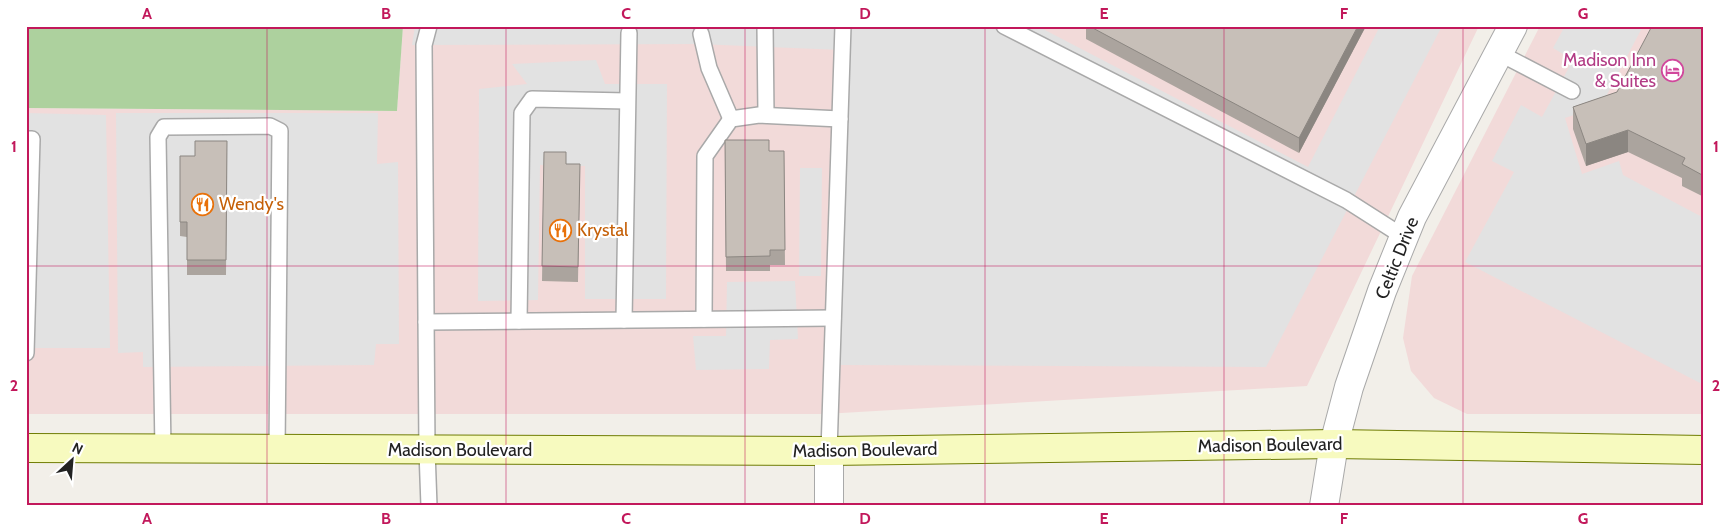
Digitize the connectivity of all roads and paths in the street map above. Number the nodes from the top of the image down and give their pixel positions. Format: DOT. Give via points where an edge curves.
graph roads {
  1 [pos="429,26"];
  2 [pos="765,26"];
  3 [pos="843,26"];
  4 [pos="1004,26"];
  5 [pos="1513,26"];
  6 [pos="628,33"];
  7 [pos="701,34"];
  8 [pos="1499,53"];
  9 [pos="1572,91"];
  10 [pos="627,101"];
  11 [pos="766,115"];
  12 [pos="730,119"];
  13 [pos="840,119"];
  14 [pos="26,139"];
  15 [pos="1404,237"];
  16 [pos="833,318"];
  17 [pos="704,319"];
  18 [pos="624,320"];
  19 [pos="519,321"];
  20 [pos="426,322"];
  21 [pos="26,353"];
  22 [pos="1334,444"];
  23 [pos="26,448"];
  24 [pos="163,450"];
  25 [pos="277,450"];
  26 [pos="427,450"];
  27 [pos="1704,450"];
  28 [pos="829,451"];
  29 [pos="430,506"];
  30 [pos="829,506"];
  31 [pos="1324,506"];
  1 -- 20 [label="lane" via="424,46"];
  2 -- 11 [label="lane"];
  3 -- 13 [label="lane"];
  4 -- 15 [label="lane" via="1346,200"];
  5 -- 8 [label="street, Celtic Drive"];
  6 -- 10 [label="lane"];
  7 -- 12 [label="lane" via="709,68"];
  8 -- 9 [label="lane"];
  8 -- 15 [label="street, Celtic Drive"];
  10 -- 18 [label="lane"];
  10 -- 19 [label="lane" via="532,99 522,113"];
  11 -- 12 [label="lane"];
  11 -- 13 [label="lane"];
  12 -- 17 [label="lane" via="705,156"];
  13 -- 16 [label="lane"];
  14 -- 21 [label="lane" via="32,140"];
  15 -- 22 [label="street, Celtic Drive" via="1349,386"];
  16 -- 17 [label="lane"];
  16 -- 28 [label="lane"];
  17 -- 18 [label="lane"];
  18 -- 19 [label="lane"];
  19 -- 20 [label="lane"];
  20 -- 26 [label="lane"];
  22 -- 27 [label="main road, Madison Boulevard"];
  22 -- 28 [label="main road, Madison Boulevard"];
  22 -- 31 [label="street, Celtic Drive"];
  23 -- 24 [label="main road, Madison Boulevard"];
  24 -- 25 [label="main road, Madison Boulevard"];
  24 -- 25 [label="lane" via="158,137 164,127 270,126 280,131"];
  25 -- 26 [label="main road, Madison Boulevard"];
  26 -- 28 [label="main road, Madison Boulevard"];
  26 -- 29 [label="lane"];
  28 -- 30 [label="street"];
}
